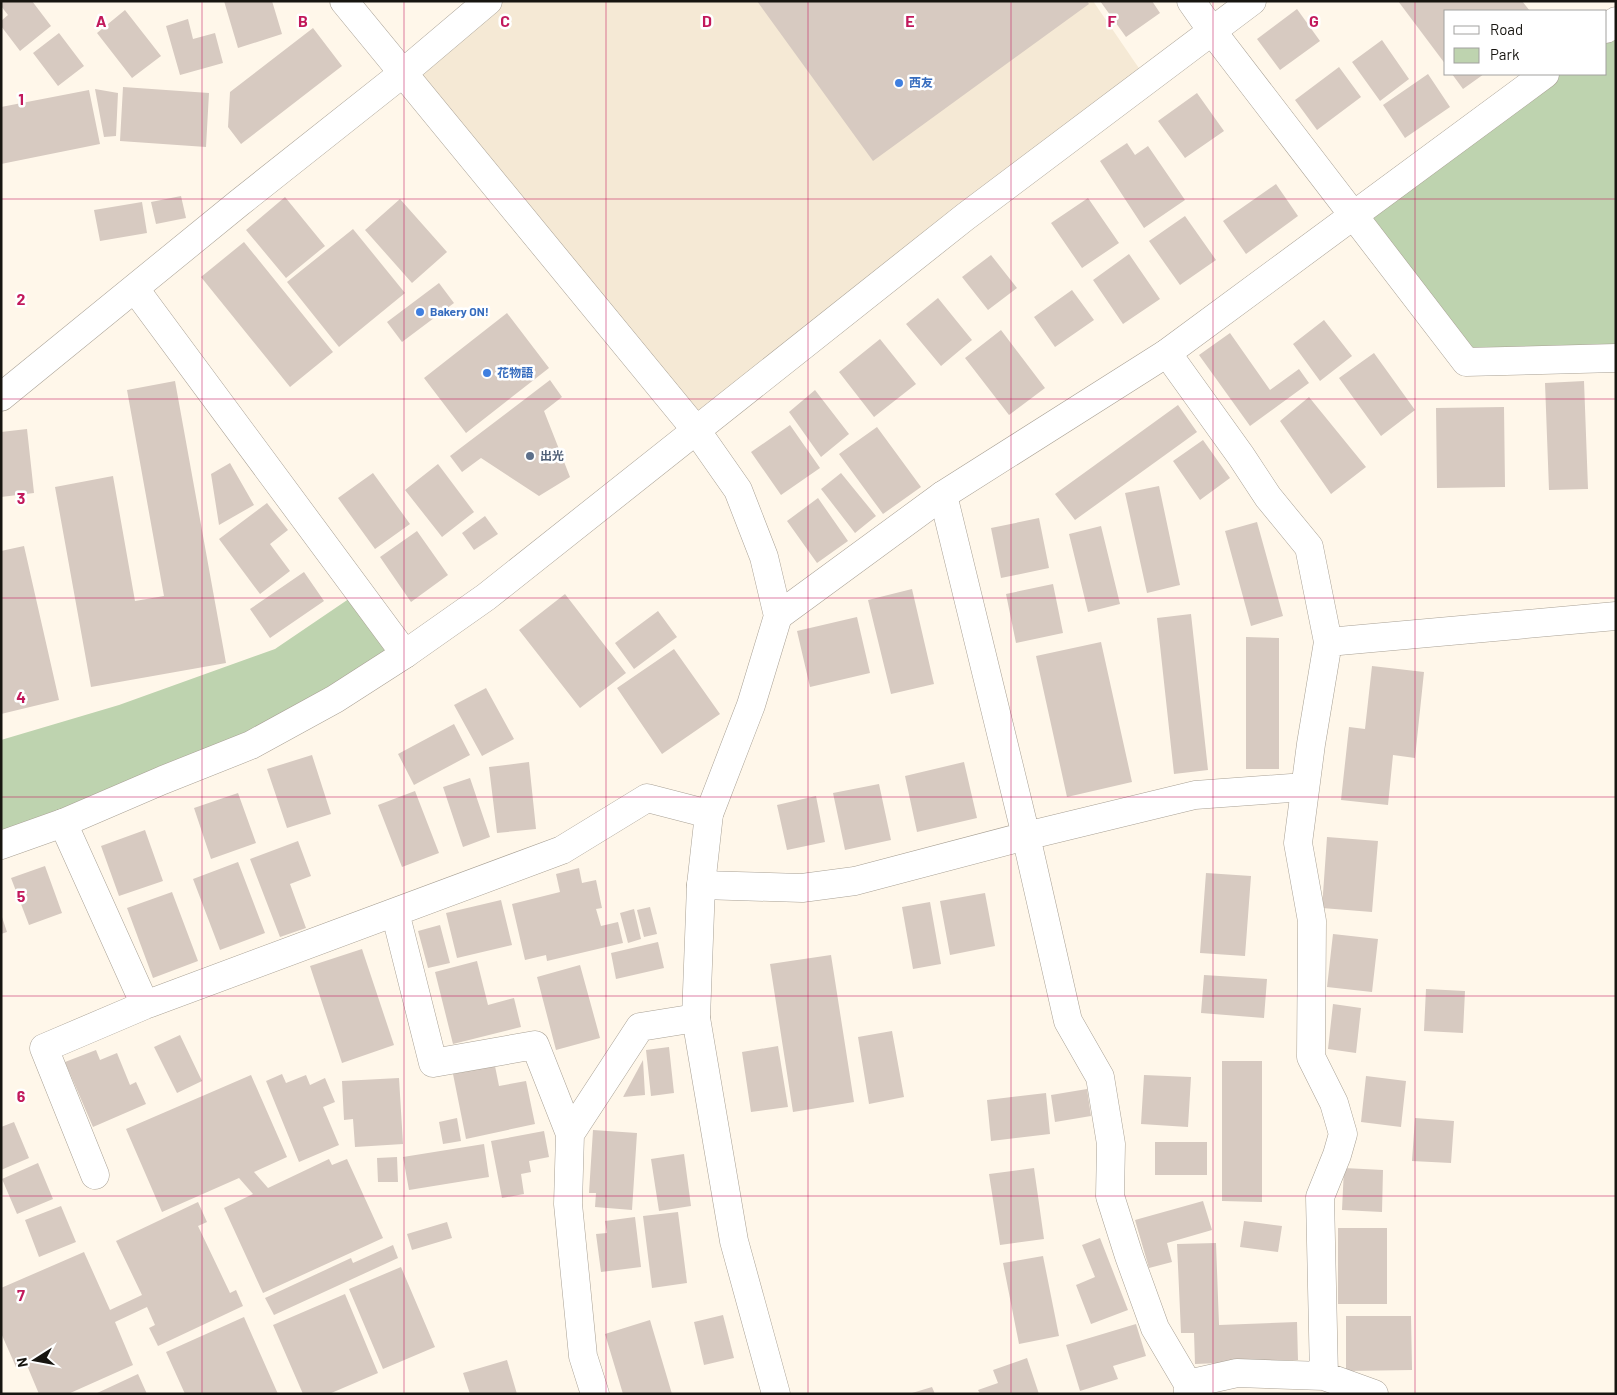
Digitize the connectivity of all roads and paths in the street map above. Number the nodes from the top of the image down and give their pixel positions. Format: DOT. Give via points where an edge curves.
graph roads {
  1 [pos="344,1"];
  2 [pos="488,1"];
  3 [pos="1192,1"];
  4 [pos="1252,1"];
  5 [pos="1212,31"];
  6 [pos="403,73"];
  7 [pos="1544,75"];
  8 [pos="1353,216"];
  9 [pos="136,289"];
  10 [pos="1168,353"];
  11 [pos="1616,358"];
  12 [pos="1,397"];
  13 [pos="696,430"];
  14 [pos="943,495"];
  15 [pos="778,616"];
  16 [pos="1616,616"];
  17 [pos="1328,642"];
  18 [pos="405,654"];
  19 [pos="1305,787"];
  20 [pos="709,814"];
  21 [pos="63,823"];
  22 [pos="1026,836"];
  23 [pos="1,844"];
  24 [pos="701,885"];
  25 [pos="395,912"];
  26 [pos="145,1005"];
  27 [pos="696,1018"];
  28 [pos="570,1134"];
  29 [pos="95,1175"];
  30 [pos="1324,1376"];
  31 [pos="1188,1389"];
  32 [pos="595,1394"];
  33 [pos="776,1394"];
  34 [pos="1374,1394"];
  1 -- 6 [label="street"];
  2 -- 6 [label="street"];
  3 -- 5 [label="street"];
  4 -- 5 [label="street"];
  5 -- 8 [label="street"];
  5 -- 13 [label="street" via="964,217"];
  6 -- 9 [label="street"];
  6 -- 13 [label="street"];
  7 -- 8 [label="street"];
  8 -- 10 [label="street"];
  8 -- 11 [label="street" via="1466,362"];
  9 -- 12 [label="street"];
  9 -- 18 [label="street"];
  10 -- 14 [label="street"];
  10 -- 17 [label="street" via="1268,496 1309,547"];
  13 -- 15 [label="street" via="738,490 764,557"];
  13 -- 18 [label="street" via="486,597"];
  14 -- 15 [label="street"];
  14 -- 22 [label="street"];
  15 -- 20 [label="street" via="751,706"];
  16 -- 17 [label="street"];
  17 -- 19 [label="street"];
  18 -- 21 [label="street" via="335,699 250,745"];
  19 -- 22 [label="street" via="1195,795"];
  19 -- 30 [label="street" via="1298,843 1312,921 1311,1057 1334,1103 1343,1134 1320,1197"];
  20 -- 24 [label="street"];
  20 -- 25 [label="street" via="647,798 562,850"];
  21 -- 23 [label="street"];
  21 -- 26 [label="street"];
  22 -- 24 [label="street" via="855,881 802,888"];
  22 -- 31 [label="street" via="1068,1021 1100,1077 1111,1144 1110,1196 1155,1328"];
  24 -- 27 [label="street"];
  25 -- 26 [label="street"];
  25 -- 28 [label="street" via="433,1063 535,1045"];
  26 -- 29 [label="street" via="44,1048"];
  27 -- 28 [label="street" via="640,1027"];
  27 -- 33 [label="street" via="734,1240"];
  28 -- 32 [label="street" via="569,1213 583,1356"];
  30 -- 31 [label="street" via="1237,1373"];
  30 -- 34 [label="street"];
}
